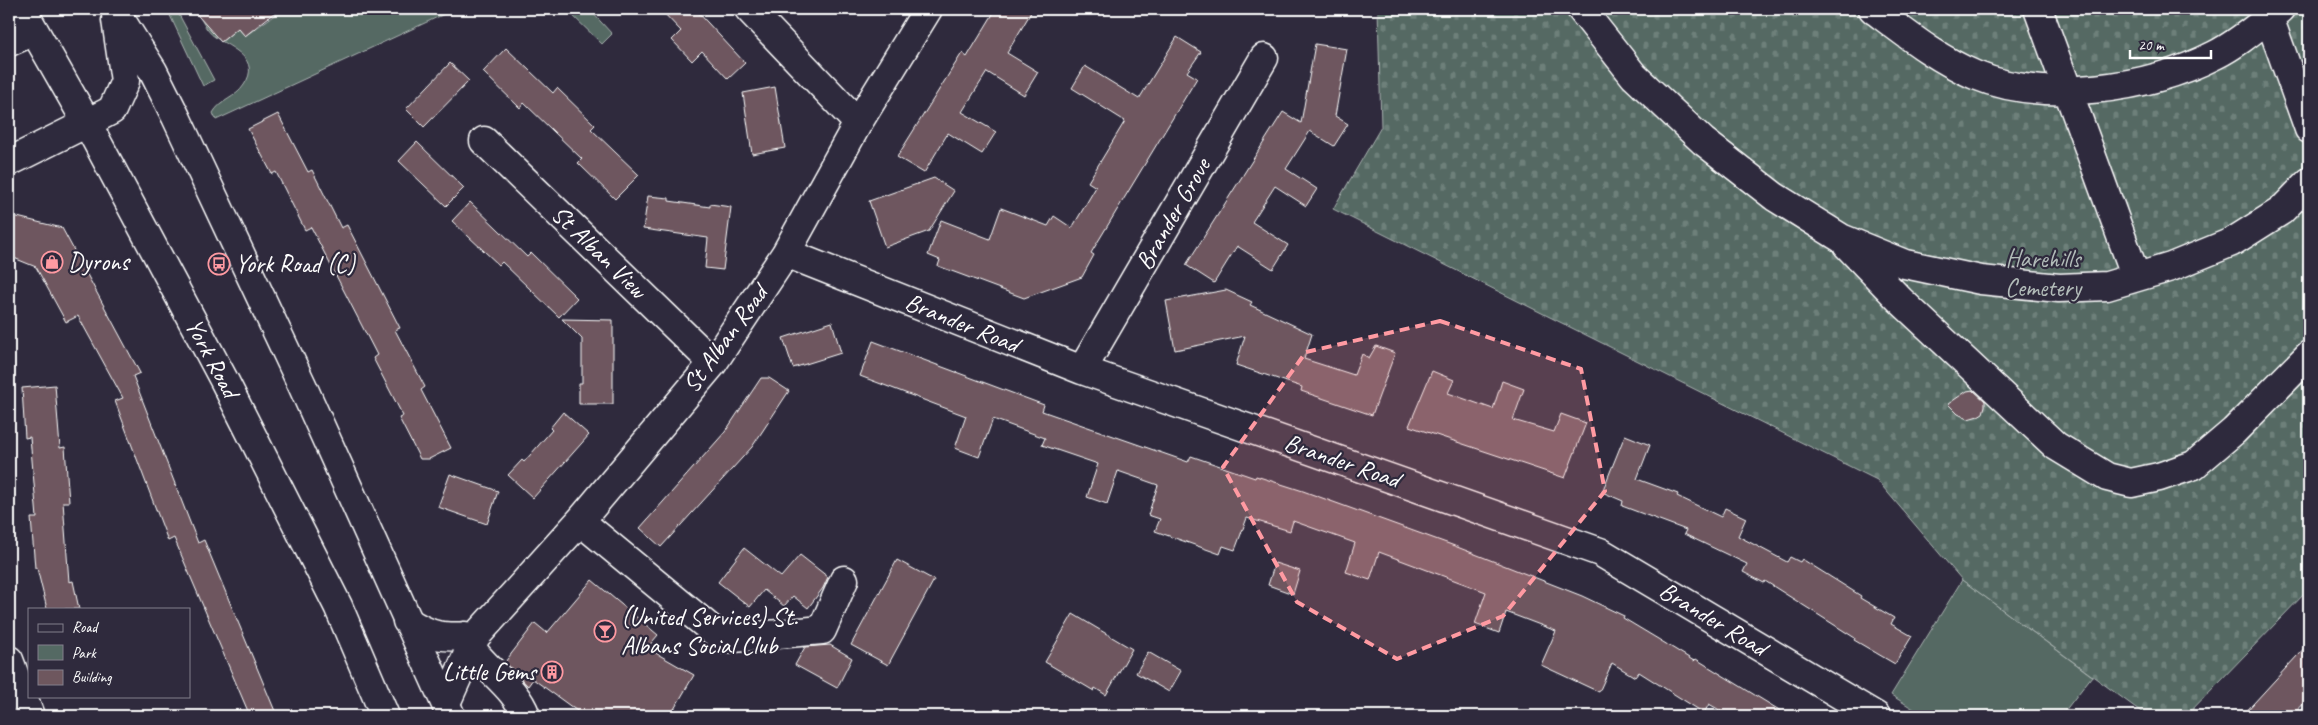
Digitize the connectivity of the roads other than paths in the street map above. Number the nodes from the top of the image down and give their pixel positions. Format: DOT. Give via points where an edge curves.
graph roads {
  1 [pos="114,9"];
  2 [pos="749,9"];
  3 [pos="928,9"];
  4 [pos="1581,9"];
  5 [pos="1873,9"];
  6 [pos="2038,9"];
  7 [pos="2271,12"];
  8 [pos="28,20"];
  9 [pos="9,42"];
  10 [pos="1264,58"];
  11 [pos="2068,90"];
  12 [pos="858,123"];
  13 [pos="87,124"];
  14 [pos="2309,129"];
  15 [pos="484,141"];
  16 [pos="9,162"];
  17 [pos="2309,182"];
  18 [pos="1840,238"];
  19 [pos="786,253"];
  20 [pos="2136,277"];
  21 [pos="2309,355"];
  22 [pos="713,363"];
  23 [pos="1082,370"];
  24 [pos="580,521"];
  25 [pos="844,580"];
  26 [pos="407,621"];
  27 [pos="470,641"];
  28 [pos="9,660"];
  29 [pos="449,710"];
  30 [pos="30,716"];
  31 [pos="385,716"];
  32 [pos="526,716"];
  33 [pos="1876,716"];
  1 -- 13 [label="main road" via="125,82 112,110"];
  1 -- 26 [label="main road" via="153,71 180,125 306,394"];
  2 -- 12 [label="main road"];
  3 -- 12 [label="main road, St Alban Road"];
  4 -- 18 [label="main road" via="1634,76 1703,141 1775,197"];
  5 -- 11 [label="main road" via="1925,48 1976,75 2020,87"];
  6 -- 11 [label="main road"];
  7 -- 11 [label="main road" via="2249,34 2214,55 2158,78 2096,89"];
  7 -- 14 [label="main road"];
  8 -- 9 [label="main road"];
  8 -- 13 [label="main road, York Road"];
  10 -- 23 [label="main road, Brander Grove"];
  11 -- 20 [label="main road"];
  12 -- 19 [label="main road, St Alban Road"];
  13 -- 16 [label="main road"];
  13 -- 31 [label="main road, York Road" via="226,382 338,606"];
  15 -- 22 [label="main road, St Alban View"];
  17 -- 20 [label="main road" via="2281,211 2232,242 2171,267"];
  18 -- 20 [label="main road" via="1905,264 1981,280 2059,288 2107,286"];
  18 -- 21 [label="main road" via="1900,300 2056,446 2108,477 2131,483 2194,464 2234,431"];
  19 -- 22 [label="main road, St Alban Road"];
  19 -- 23 [label="main road, Brander Road"];
  22 -- 24 [label="main road, St Alban Road"];
  23 -- 33 [label="main road, Brander Road" via="1600,552"];
  24 -- 25 [label="main road" via="723,639 822,630"];
  24 -- 27 [label="main road, St Alban Road"];
  26 -- 27 [label="main road" via="427,633"];
  26 -- 29 [label="main road"];
  27 -- 29 [label="main road, St Alban Road"];
  27 -- 32 [label="main road" via="520,702"];
  28 -- 30 [label="main road"];
}
